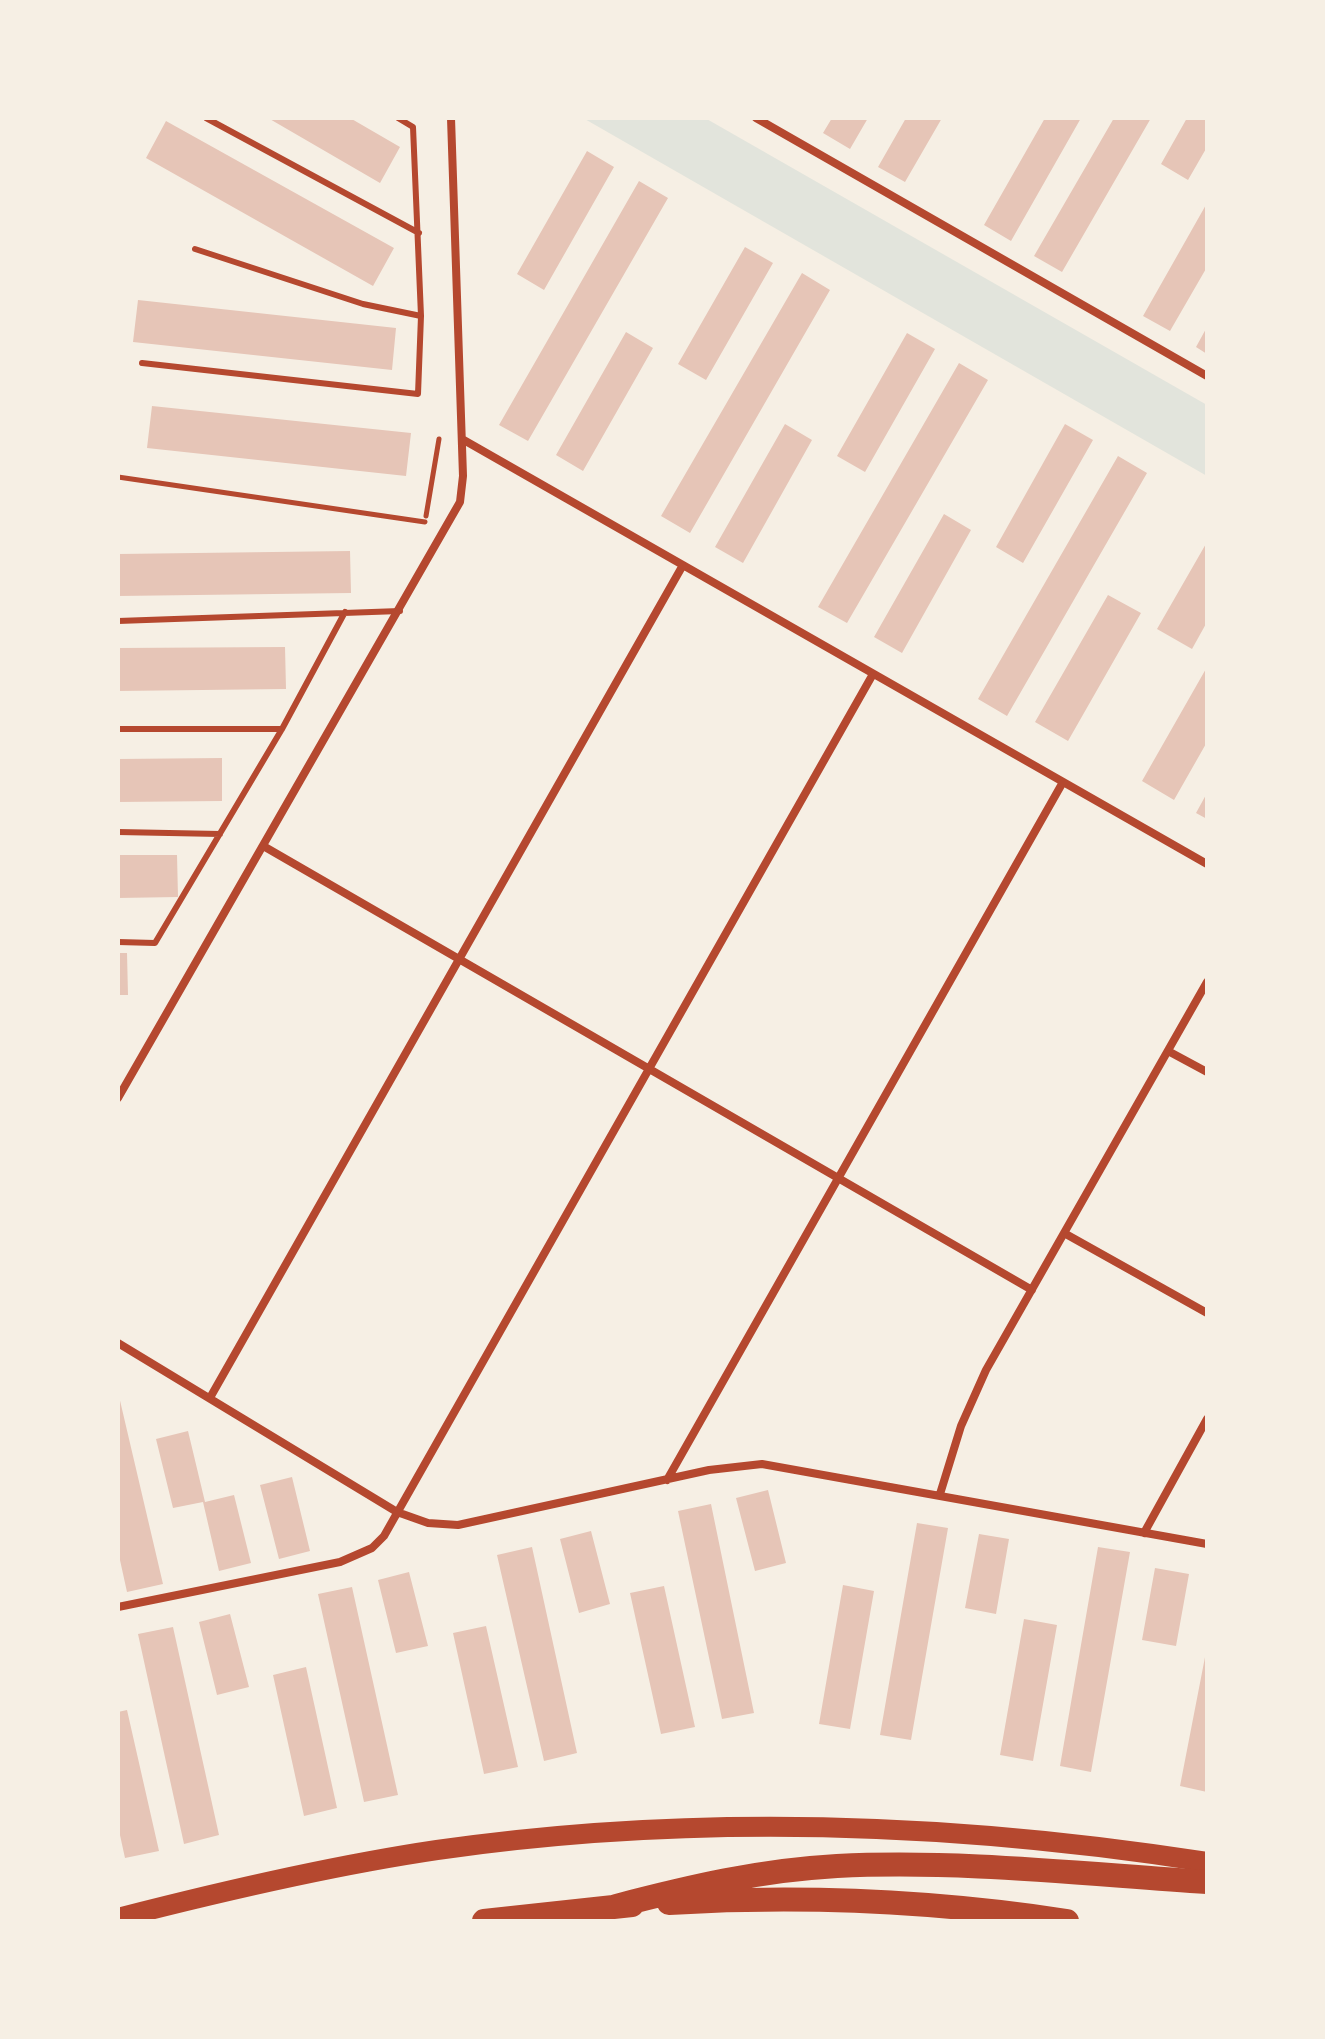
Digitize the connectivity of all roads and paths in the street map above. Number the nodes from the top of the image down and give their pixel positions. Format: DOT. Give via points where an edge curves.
graph roads {
  1 [pos="206,118"];
  2 [pos="398,118"];
  3 [pos="451,118"];
  4 [pos="756,118"];
  5 [pos="419,233"];
  6 [pos="195,249"];
  7 [pos="421,316"];
  8 [pos="142,363"];
  9 [pos="1207,376"];
  10 [pos="462,439"];
  11 [pos="118,477"];
  12 [pos="425,522"];
  13 [pos="683,565"];
  14 [pos="400,611"];
  15 [pos="345,612"];
  16 [pos="118,621"];
  17 [pos="873,674"];
  18 [pos="118,729"];
  19 [pos="282,729"];
  20 [pos="1063,782"];
  21 [pos="118,832"];
  22 [pos="220,834"];
  23 [pos="265,847"];
  24 [pos="1207,864"];
  25 [pos="118,942"];
  26 [pos="460,959"];
  27 [pos="1207,982"];
  28 [pos="1168,1051"];
  29 [pos="647,1068"];
  30 [pos="1207,1072"];
  31 [pos="118,1098"];
  32 [pos="838,1178"];
  33 [pos="1064,1233"];
  34 [pos="1032,1290"];
  35 [pos="1207,1313"];
  36 [pos="118,1343"];
  37 [pos="211,1396"];
  38 [pos="1207,1419"];
  39 [pos="667,1480"];
  40 [pos="940,1494"];
  41 [pos="397,1512"];
  42 [pos="1144,1533"];
  43 [pos="1207,1544"];
  44 [pos="118,1607"];
  45 [pos="1207,1862"];
  46 [pos="1207,1882"];
  47 [pos="616,1906"];
  48 [pos="118,1918"];
  49 [pos="484,1921"];
  50 [pos="1067,1921"];
  1 -- 5 [label="lane"];
  2 -- 5 [label="lane" via="413,127"];
  3 -- 10 [label="street"];
  4 -- 9 [label="street"];
  5 -- 7 [label="lane"];
  6 -- 7 [label="lane" via="363,304"];
  7 -- 8 [label="lane" via="418,394"];
  10 -- 13 [label="street"];
  10 -- 14 [label="street" via="460,502"];
  11 -- 12 [label="path"];
  13 -- 17 [label="street"];
  13 -- 26 [label="street"];
  14 -- 15 [label="lane"];
  14 -- 23 [label="street"];
  15 -- 16 [label="lane"];
  15 -- 19 [label="lane"];
  17 -- 20 [label="street"];
  17 -- 29 [label="street"];
  18 -- 19 [label="lane"];
  19 -- 22 [label="lane"];
  20 -- 24 [label="street"];
  20 -- 32 [label="street"];
  21 -- 22 [label="lane"];
  22 -- 25 [label="lane" via="155,943"];
  23 -- 26 [label="street"];
  23 -- 31 [label="street"];
  26 -- 29 [label="street"];
  26 -- 37 [label="street"];
  27 -- 28 [label="street"];
  28 -- 30 [label="street"];
  28 -- 33 [label="street"];
  29 -- 32 [label="street"];
  29 -- 41 [label="street"];
  32 -- 34 [label="street"];
  32 -- 39 [label="street"];
  33 -- 34 [label="street"];
  33 -- 35 [label="street"];
  34 -- 40 [label="street" via="971,1400"];
  36 -- 37 [label="street"];
  37 -- 41 [label="street"];
  38 -- 42 [label="street"];
  39 -- 40 [label="street" via="762,1464"];
  39 -- 41 [label="street" via="458,1525 428,1523"];
  40 -- 42 [label="street"];
  41 -- 44 [label="street" via="384,1536 357,1557"];
  42 -- 43 [label="street"];
  45 -- 48 [label="main road" via="960,1832 793,1825 674,1828 438,1850 269,1881"];
  46 -- 47 [label="highway" via="993,1865 833,1866 701,1884"];
  47 -- 49 [label="highway"];
  47 -- 50 [label="highway" via="853,1901"];
}
